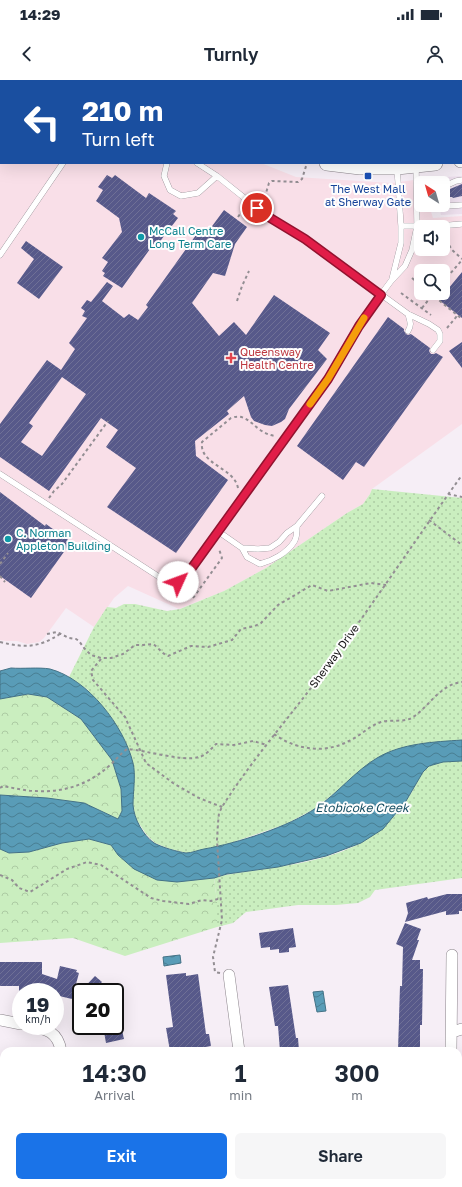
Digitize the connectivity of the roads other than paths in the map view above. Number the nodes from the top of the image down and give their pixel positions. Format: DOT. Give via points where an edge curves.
graph roads {
  1 [pos="62,164"];
  2 [pos="167,164"];
  3 [pos="199,164"];
  4 [pos="335,164"];
  5 [pos="416,164"];
  6 [pos="397,165"];
  7 [pos="217,176"];
  8 [pos="462,180"];
  9 [pos="450,183"];
  10 [pos="462,205"];
  11 [pos="450,206"];
  12 [pos="417,220"];
  13 [pos="462,224"];
  14 [pos="450,225"];
  15 [pos="401,226"];
  16 [pos="414,226"];
  17 [pos="414,240"];
  18 [pos="0,256"];
  19 [pos="391,281"];
  20 [pos="381,295"];
  21 [pos="408,314"];
  22 [pos="408,331"];
  23 [pos="433,350"];
  24 [pos="0,474"];
  25 [pos="322,496"];
  26 [pos="297,526"];
  27 [pos="219,532"];
  28 [pos="242,548"];
  29 [pos="452,955"];
  30 [pos="229,975"];
  31 [pos="0,1020"];
  32 [pos="12,1022"];
  33 [pos="457,1030"];
  34 [pos="54,1035"];
  35 [pos="60,1047"];
  36 [pos="238,1047"];
  37 [pos="452,1047"];
  1 -- 18 [label="lane"];
  2 -- 7 [label="lane" via="164,176 170,190 181,196 198,193"];
  3 -- 7 [label="lane"];
  4 -- 6 [label="main road" via="360,167"];
  5 -- 6 [label="main road"];
  5 -- 12 [label="lane"];
  6 -- 15 [label="lane"];
  7 -- 20 [label="lane" via="267,216 305,239"];
  8 -- 9 [label="lane"];
  10 -- 11 [label="lane"];
  13 -- 14 [label="lane"];
  15 -- 16 [label="lane"];
  15 -- 19 [label="lane" via="401,243"];
  17 -- 19 [label="lane" via="405,266"];
  19 -- 20 [label="lane"];
  20 -- 21 [label="lane"];
  20 -- 27 [label="lane" via="359,326 328,379"];
  21 -- 22 [label="lane" via="411,323"];
  21 -- 23 [label="lane" via="438,330 440,341"];
  24 -- 27 [label="lane" via="167,582 178,582 186,576"];
  25 -- 26 [label="lane"];
  26 -- 28 [label="lane" via="270,548"];
  26 -- 28 [label="lane" via="295,541 267,562 260,564 254,561"];
  27 -- 28 [label="lane"];
  29 -- 33 [label="street"];
  30 -- 36 [label="street"];
  31 -- 32 [label="street"];
  33 -- 37 [label="street"];
  34 -- 35 [label="street"];
}
